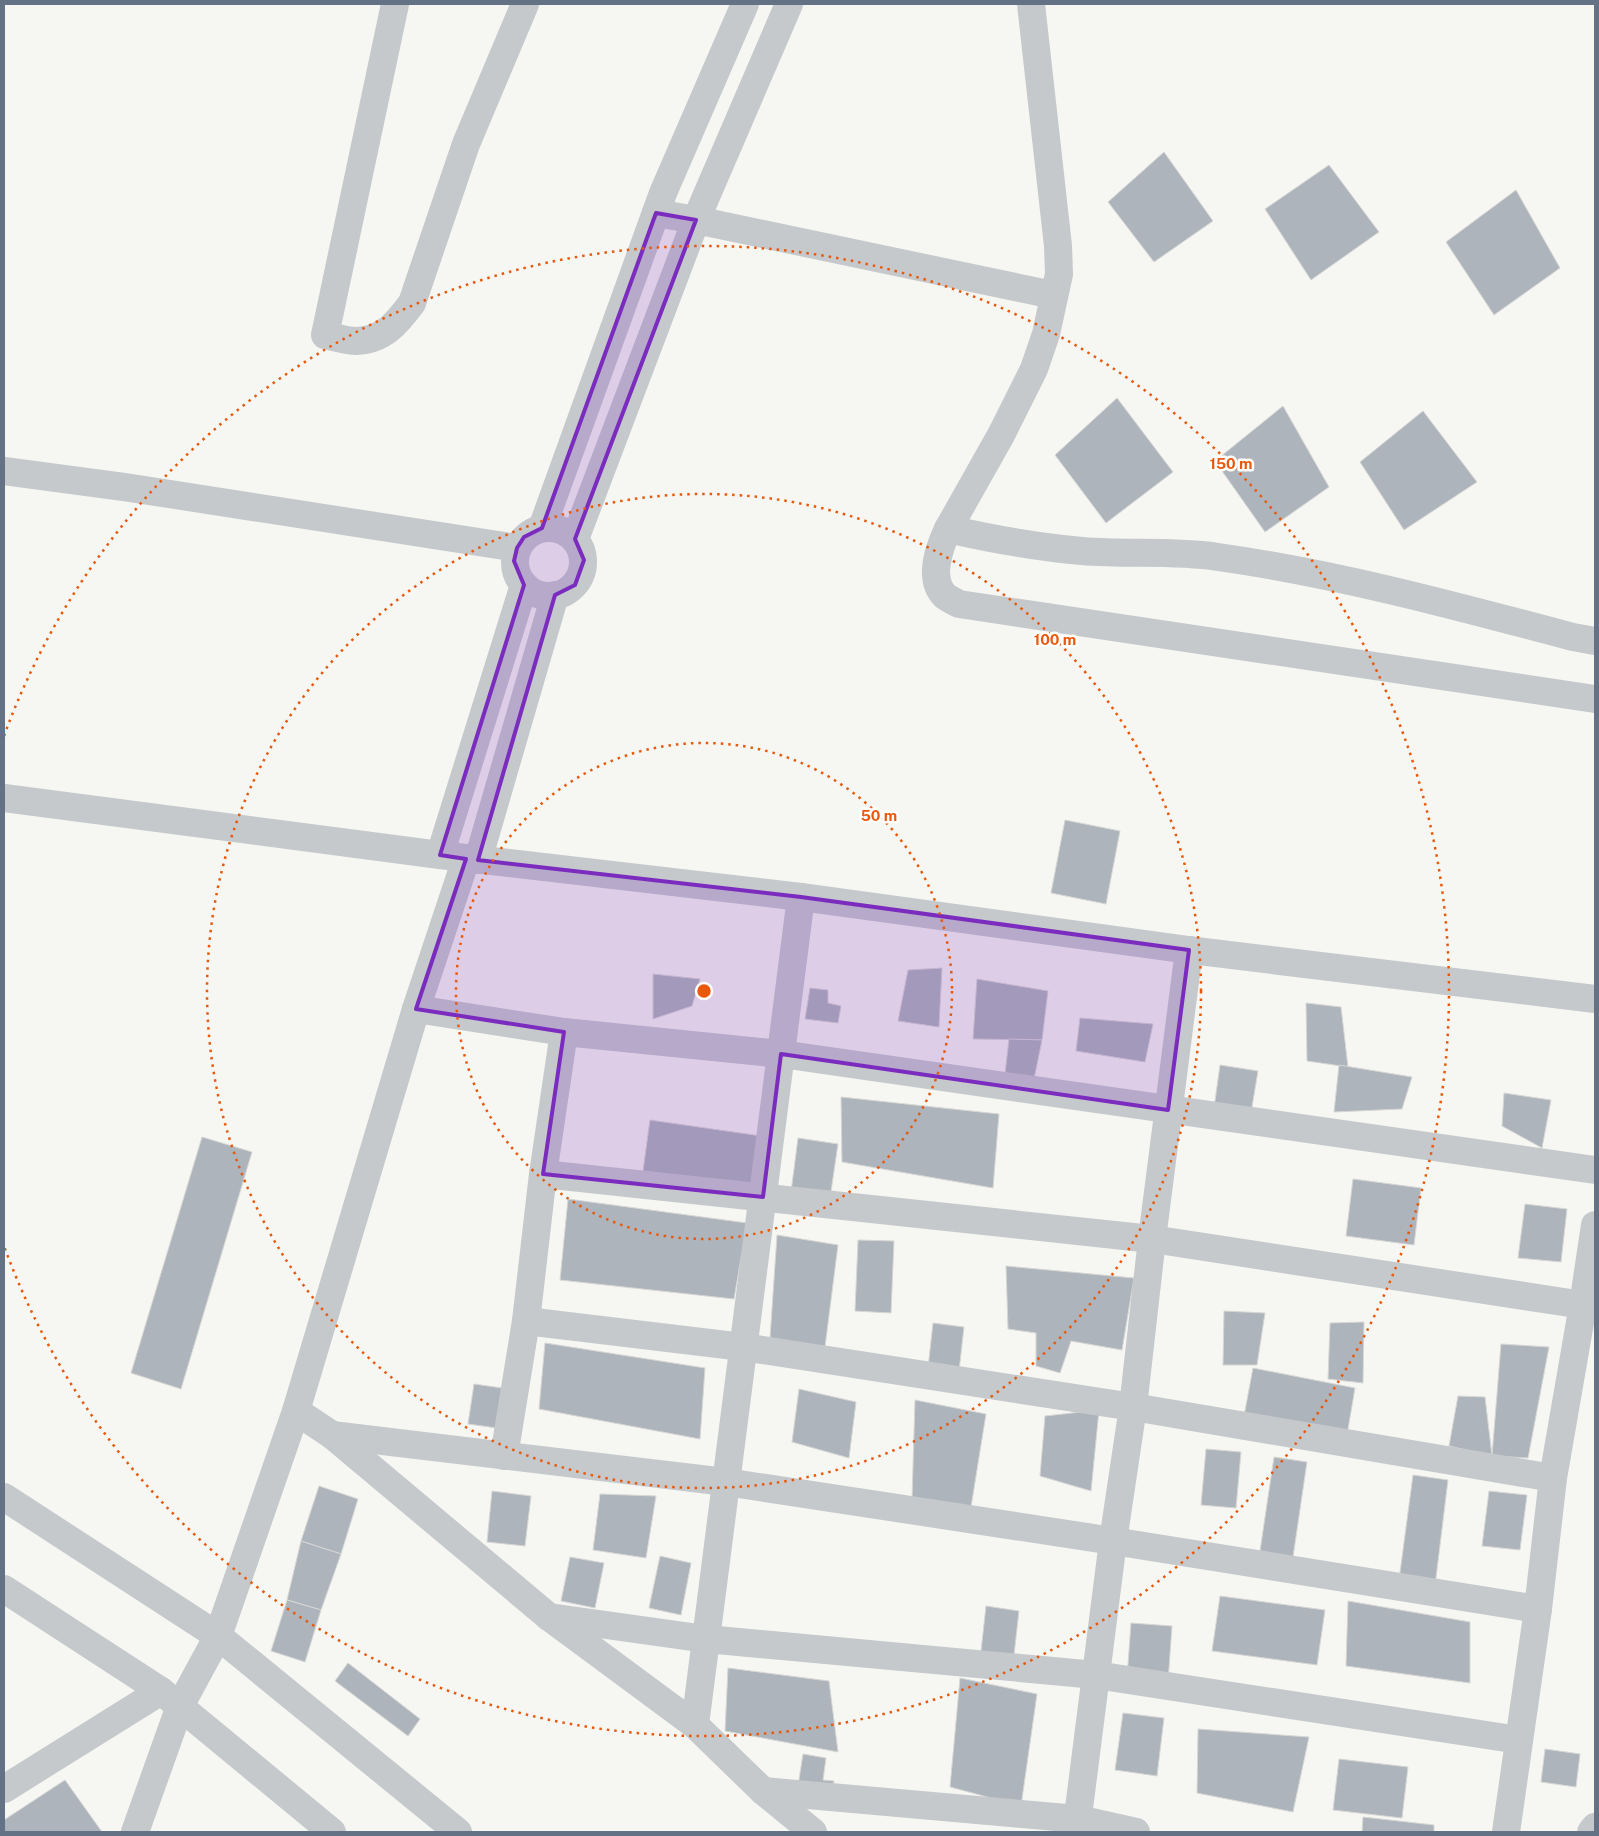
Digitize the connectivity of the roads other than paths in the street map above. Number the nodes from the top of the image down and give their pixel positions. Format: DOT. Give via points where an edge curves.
graph roads {
  1 [pos="395,4"];
  2 [pos="524,4"];
  3 [pos="745,4"];
  4 [pos="789,4"];
  5 [pos="1032,4"];
  6 [pos="656,213"];
  7 [pos="696,220"];
  8 [pos="1053,295"];
  9 [pos="4,471"];
  10 [pos="542,528"];
  11 [pos="948,529"];
  12 [pos="575,539"];
  13 [pos="517,548"];
  14 [pos="524,585"];
  15 [pos="556,595"];
  16 [pos="1595,641"];
  17 [pos="1595,699"];
  18 [pos="4,798"];
  19 [pos="461,858"];
  20 [pos="801,897"];
  21 [pos="1189,950"];
  22 [pos="1595,999"];
  23 [pos="416,1009"];
  24 [pos="564,1032"];
  25 [pos="781,1054"];
  26 [pos="1168,1110"];
  27 [pos="1595,1170"];
  28 [pos="543,1174"];
  29 [pos="763,1196"];
  30 [pos="1595,1225"];
  31 [pos="1152,1239"];
  32 [pos="1583,1305"];
  33 [pos="526,1321"];
  34 [pos="744,1347"];
  35 [pos="1133,1407"];
  36 [pos="296,1411"];
  37 [pos="332,1435"];
  38 [pos="504,1456"];
  39 [pos="1553,1478"];
  40 [pos="726,1482"];
  41 [pos="4,1497"];
  42 [pos="1113,1541"];
  43 [pos="4,1589"];
  44 [pos="1538,1609"];
  45 [pos="549,1617"];
  46 [pos="218,1636"];
  47 [pos="706,1639"];
  48 [pos="1096,1675"];
  49 [pos="171,1698"];
  50 [pos="695,1724"];
  51 [pos="1519,1740"];
  52 [pos="4,1789"];
  53 [pos="763,1791"];
  54 [pos="1077,1825"];
  55 [pos="1595,1827"];
  56 [pos="135,1832"];
  57 [pos="332,1832"];
  58 [pos="458,1832"];
  59 [pos="813,1832"];
  60 [pos="1136,1832"];
  61 [pos="1506,1832"];
  62 [pos="1591,1832"];
  1 -- 2 [label="street" via="326,335 356,341 381,336 412,303 466,144"];
  3 -- 6 [label="street"];
  4 -- 7 [label="street"];
  5 -- 8 [label="street" via="1058,246 1059,274"];
  6 -- 7 [label="street"];
  6 -- 10 [label="street"];
  7 -- 8 [label="street"];
  7 -- 12 [label="street"];
  8 -- 11 [label="street" via="1046,334 1034,369"];
  9 -- 13 [label="street"];
  10 -- 12 [label="street" via="562,529"];
  10 -- 13 [label="street" via="524,537"];
  11 -- 16 [label="street" via="1083,551 1217,556 1321,574"];
  11 -- 17 [label="street" via="936,566 937,582 946,596 959,604"];
  12 -- 15 [label="street" via="584,560 582,573 575,585 564,594"];
  13 -- 14 [label="street" via="516,574"];
  14 -- 15 [label="street" via="535,593"];
  14 -- 19 [label="street"];
  15 -- 19 [label="street"];
  18 -- 19 [label="street"];
  19 -- 20 [label="street"];
  19 -- 23 [label="street"];
  20 -- 21 [label="street"];
  20 -- 25 [label="street"];
  21 -- 22 [label="street"];
  21 -- 26 [label="street"];
  23 -- 24 [label="street"];
  23 -- 36 [label="street"];
  24 -- 25 [label="street"];
  24 -- 28 [label="street"];
  25 -- 26 [label="street"];
  25 -- 29 [label="street"];
  26 -- 27 [label="street"];
  26 -- 31 [label="street"];
  28 -- 29 [label="street"];
  28 -- 33 [label="street"];
  29 -- 31 [label="street"];
  29 -- 34 [label="street"];
  30 -- 32 [label="street"];
  31 -- 32 [label="street"];
  31 -- 35 [label="street"];
  32 -- 39 [label="street"];
  33 -- 34 [label="street"];
  33 -- 38 [label="street"];
  34 -- 35 [label="street"];
  34 -- 40 [label="street"];
  35 -- 39 [label="street"];
  35 -- 42 [label="street"];
  36 -- 37 [label="street"];
  36 -- 46 [label="street"];
  37 -- 38 [label="street"];
  37 -- 45 [label="street"];
  38 -- 40 [label="street"];
  39 -- 44 [label="street"];
  40 -- 42 [label="street"];
  40 -- 47 [label="street"];
  41 -- 46 [label="street"];
  42 -- 44 [label="street"];
  42 -- 48 [label="street"];
  43 -- 49 [label="street"];
  44 -- 51 [label="street"];
  45 -- 47 [label="street"];
  45 -- 50 [label="street"];
  46 -- 49 [label="street"];
  46 -- 58 [label="street"];
  47 -- 48 [label="street"];
  47 -- 50 [label="street"];
  48 -- 51 [label="street"];
  48 -- 54 [label="street"];
  49 -- 52 [label="street"];
  49 -- 56 [label="street"];
  49 -- 57 [label="street"];
  50 -- 53 [label="street"];
  51 -- 61 [label="street"];
  53 -- 54 [label="street"];
  53 -- 59 [label="street"];
  54 -- 60 [label="street"];
  55 -- 62 [label="street"];
}
